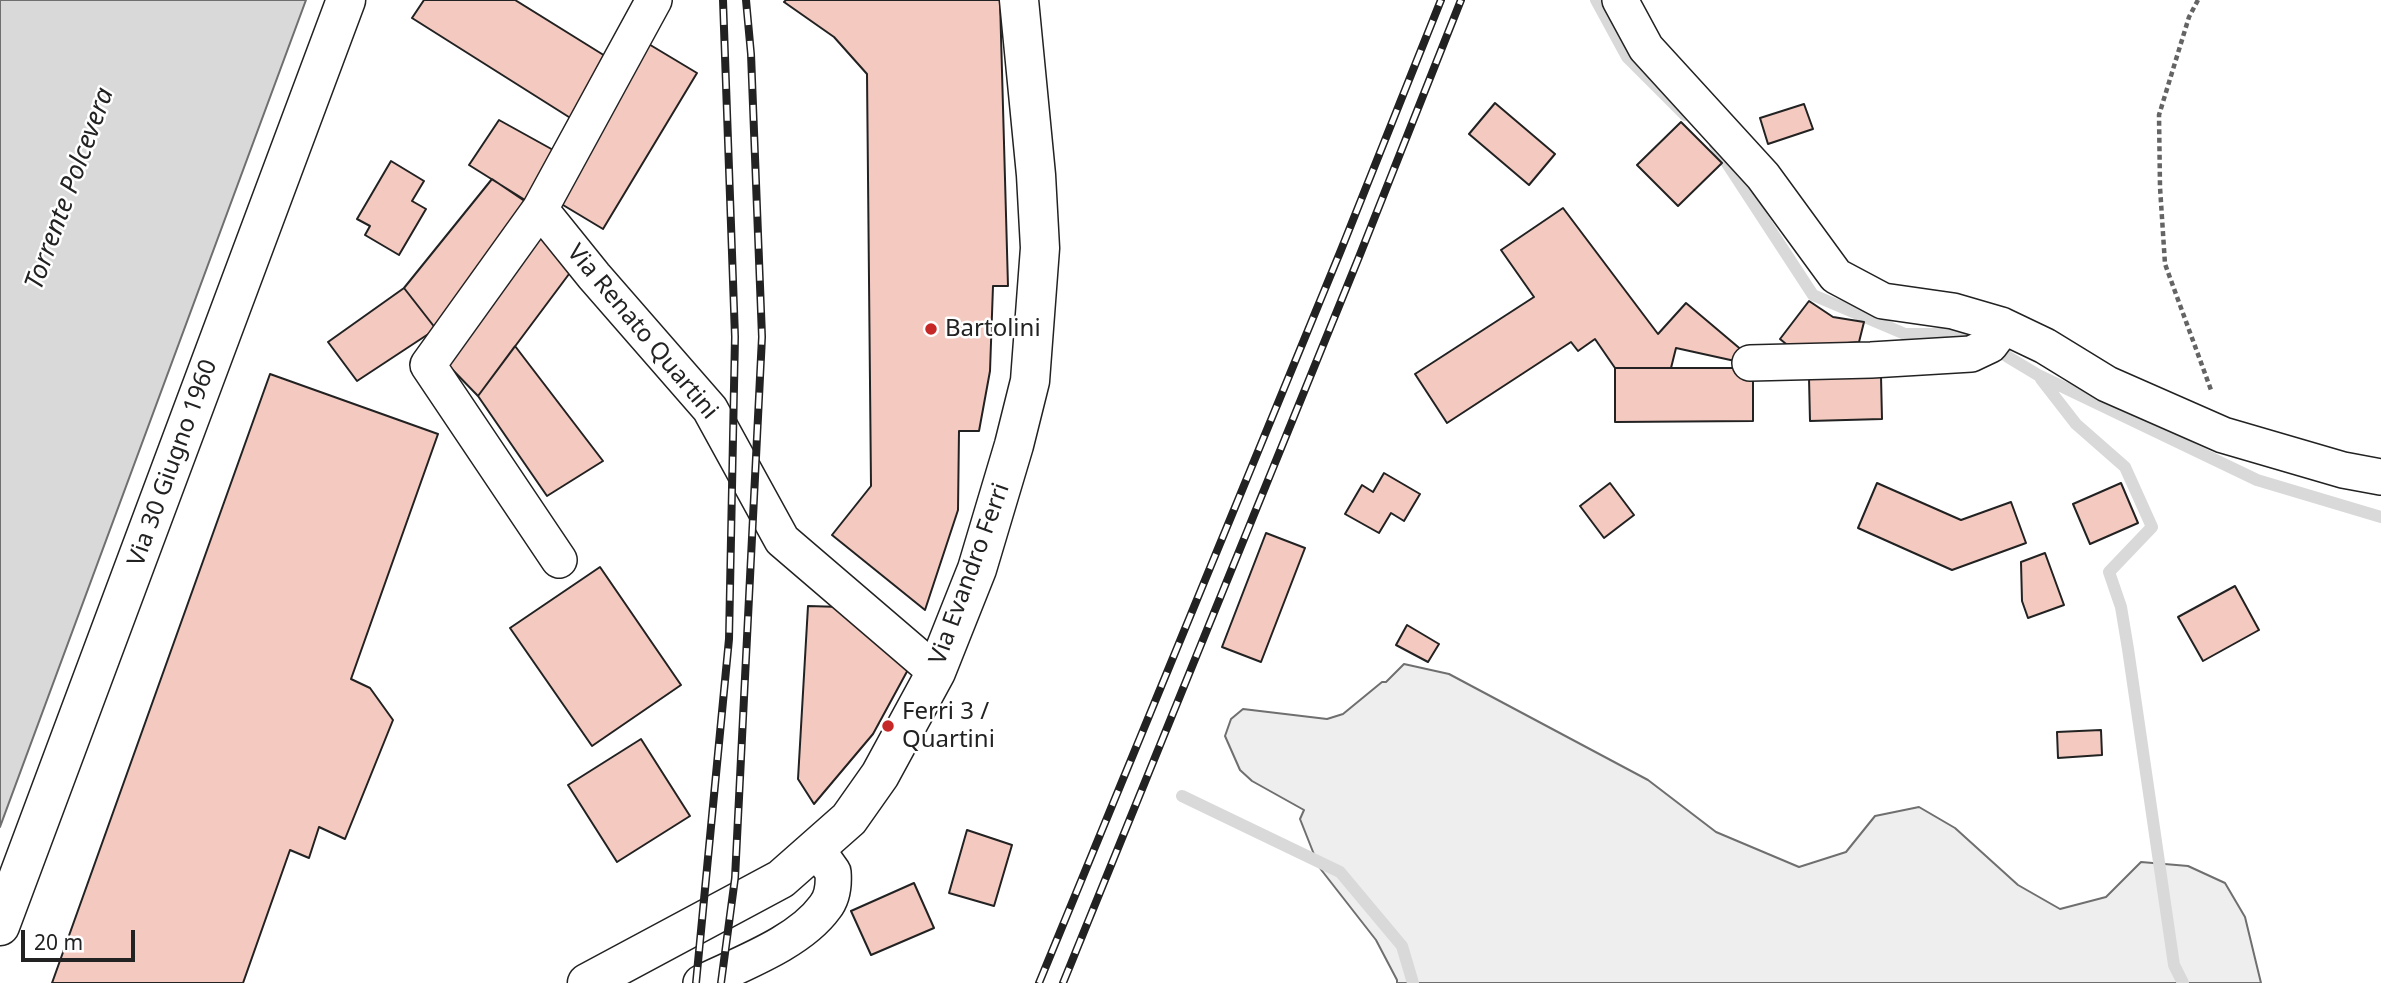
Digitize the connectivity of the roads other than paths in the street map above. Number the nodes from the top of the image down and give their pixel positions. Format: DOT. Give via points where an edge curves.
graph roads {
  1 [pos="346,0"];
  2 [pos="654,0"];
  3 [pos="1020,0"];
  4 [pos="1620,0"];
  5 [pos="540,209"];
  6 [pos="2001,325"];
  7 [pos="1750,363"];
  8 [pos="2381,477"];
  9 [pos="559,560"];
  10 [pos="936,672"];
  11 [pos="816,848"];
  12 [pos="0,926"];
  13 [pos="587,983"];
  14 [pos="701,983"];
  1 -- 12 [label="main road, Via 30 Giugno 1960"];
  2 -- 5 [label="street"];
  3 -- 10 [label="main road, Via Evandro Ferri" via="1040,248 1030,381 977,569"];
  4 -- 6 [label="street" via="1646,48 1763,176 1836,276 1884,302 1953,311"];
  5 -- 9 [label="street" via="428,365"];
  5 -- 10 [label="street, Via Renato Quartini" via="710,409 782,540"];
  6 -- 7 [label="street" via="1990,345 1970,354"];
  6 -- 8 [label="street" via="2107,384 2223,435"];
  10 -- 11 [label="main road, Via Evandro Ferri" via="880,775 849,818"];
  11 -- 13 [label="main road, Via Evandro Ferri" via="781,879"];
  11 -- 14 [label="street" via="834,872 832,895 825,908 784,942"];
}
